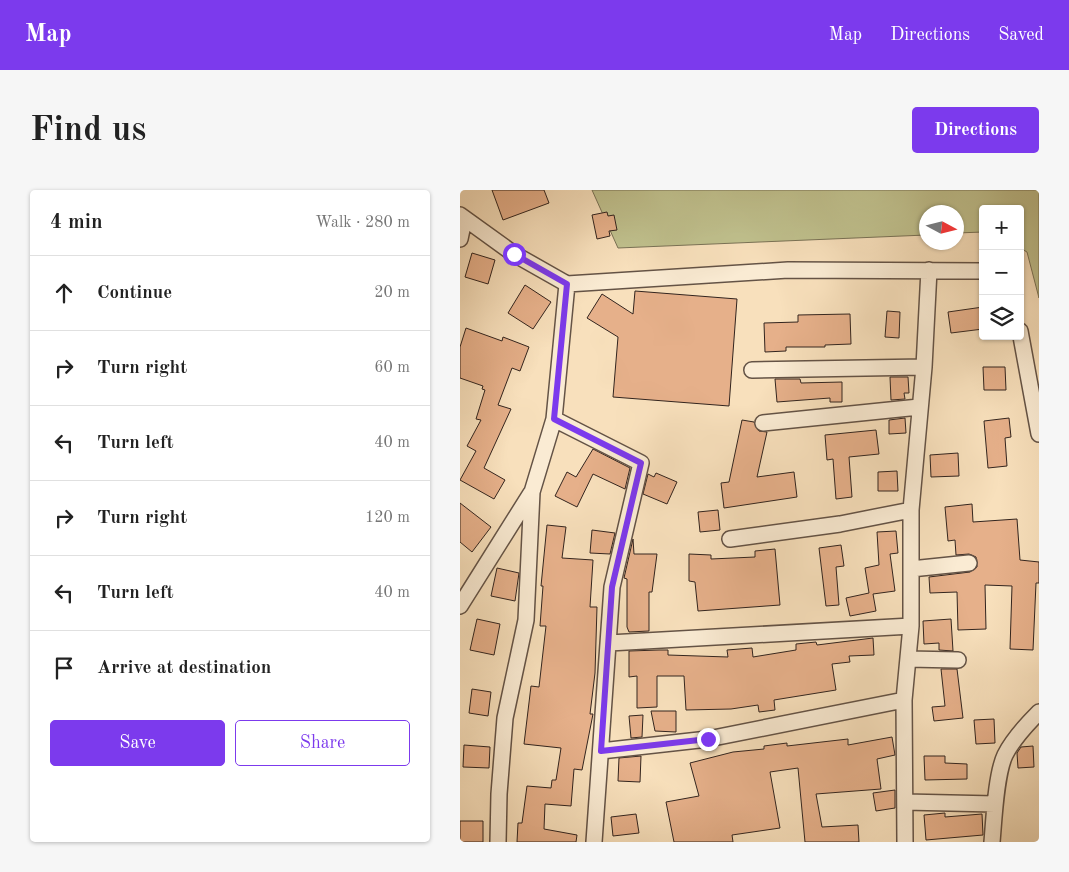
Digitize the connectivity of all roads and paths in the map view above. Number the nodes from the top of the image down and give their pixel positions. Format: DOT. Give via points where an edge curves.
graph roads {
  1 [pos="462,218"];
  2 [pos="460,239"];
  3 [pos="929,270"];
  4 [pos="979,271"];
  5 [pos="567,284"];
  6 [pos="1022,340"];
  7 [pos="924,367"];
  8 [pos="752,370"];
  9 [pos="919,408"];
  10 [pos="554,419"];
  11 [pos="763,423"];
  12 [pos="1039,434"];
  13 [pos="532,492"];
  14 [pos="910,510"];
  15 [pos="730,539"];
  16 [pos="969,563"];
  17 [pos="911,569"];
  18 [pos="460,606"];
  19 [pos="911,626"];
  20 [pos="609,643"];
  21 [pos="908,659"];
  22 [pos="958,660"];
  23 [pos="904,700"];
  24 [pos="1039,712"];
  25 [pos="601,751"];
  26 [pos="906,802"];
  27 [pos="995,804"];
  28 [pos="498,842"];
  29 [pos="594,842"];
  30 [pos="905,842"];
  31 [pos="992,842"];
  1 -- 2 [label="street"];
  1 -- 5 [label="street" via="514,254"];
  3 -- 4 [label="street"];
  3 -- 5 [label="street" via="788,270"];
  3 -- 7 [label="street"];
  5 -- 10 [label="street"];
  6 -- 12 [label="street"];
  7 -- 8 [label="street"];
  7 -- 9 [label="street"];
  9 -- 11 [label="street"];
  9 -- 14 [label="street"];
  10 -- 13 [label="street"];
  10 -- 20 [label="street" via="641,463 612,587"];
  13 -- 18 [label="street"];
  13 -- 28 [label="street" via="526,620 504,718"];
  14 -- 15 [label="street" via="840,524"];
  14 -- 17 [label="street"];
  16 -- 17 [label="street"];
  17 -- 19 [label="street"];
  19 -- 20 [label="street"];
  19 -- 21 [label="street"];
  20 -- 25 [label="street"];
  21 -- 22 [label="street"];
  21 -- 23 [label="street"];
  23 -- 25 [label="street" via="708,739"];
  23 -- 26 [label="street"];
  24 -- 27 [label="street" via="1005,755"];
  25 -- 29 [label="street"];
  26 -- 27 [label="street"];
  26 -- 30 [label="street"];
  27 -- 31 [label="street"];
}
